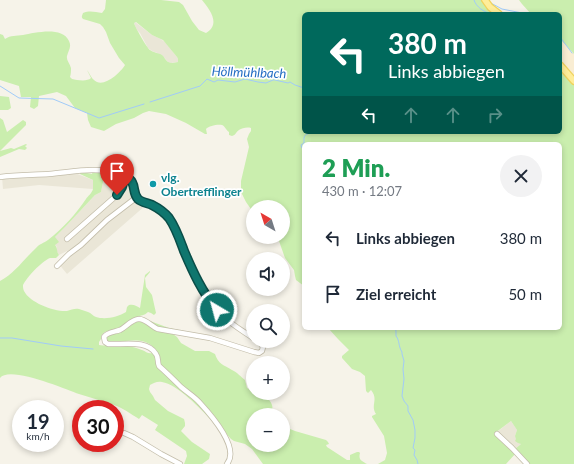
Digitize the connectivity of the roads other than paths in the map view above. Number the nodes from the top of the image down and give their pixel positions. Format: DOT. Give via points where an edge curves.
graph roads {
  1 [pos="485,0"];
  2 [pos="496,12"];
  3 [pos="562,67"];
  4 [pos="574,81"];
  5 [pos="125,176"];
  6 [pos="0,177"];
  7 [pos="137,197"];
  8 [pos="67,239"];
  9 [pos="56,266"];
  10 [pos="246,333"];
  11 [pos="263,348"];
  12 [pos="124,433"];
  13 [pos="497,434"];
  14 [pos="180,464"];
  15 [pos="226,464"];
  16 [pos="526,464"];
  1 -- 2 [label="main road"];
  3 -- 4 [label="main road"];
  5 -- 6 [label="street" via="95,170"];
  5 -- 7 [label="street" via="130,179"];
  5 -- 8 [label="street" via="117,195"];
  7 -- 9 [label="street"];
  7 -- 10 [label="street" via="167,216 207,297 223,316"];
  11 -- 15 [label="street" via="258,353 210,338 158,329 139,319 107,334 104,338 104,342 108,344 140,344 154,351 158,356 159,366 200,402 224,434 230,454 230,460"];
  12 -- 14 [label="street"];
  13 -- 16 [label="street"];
}
